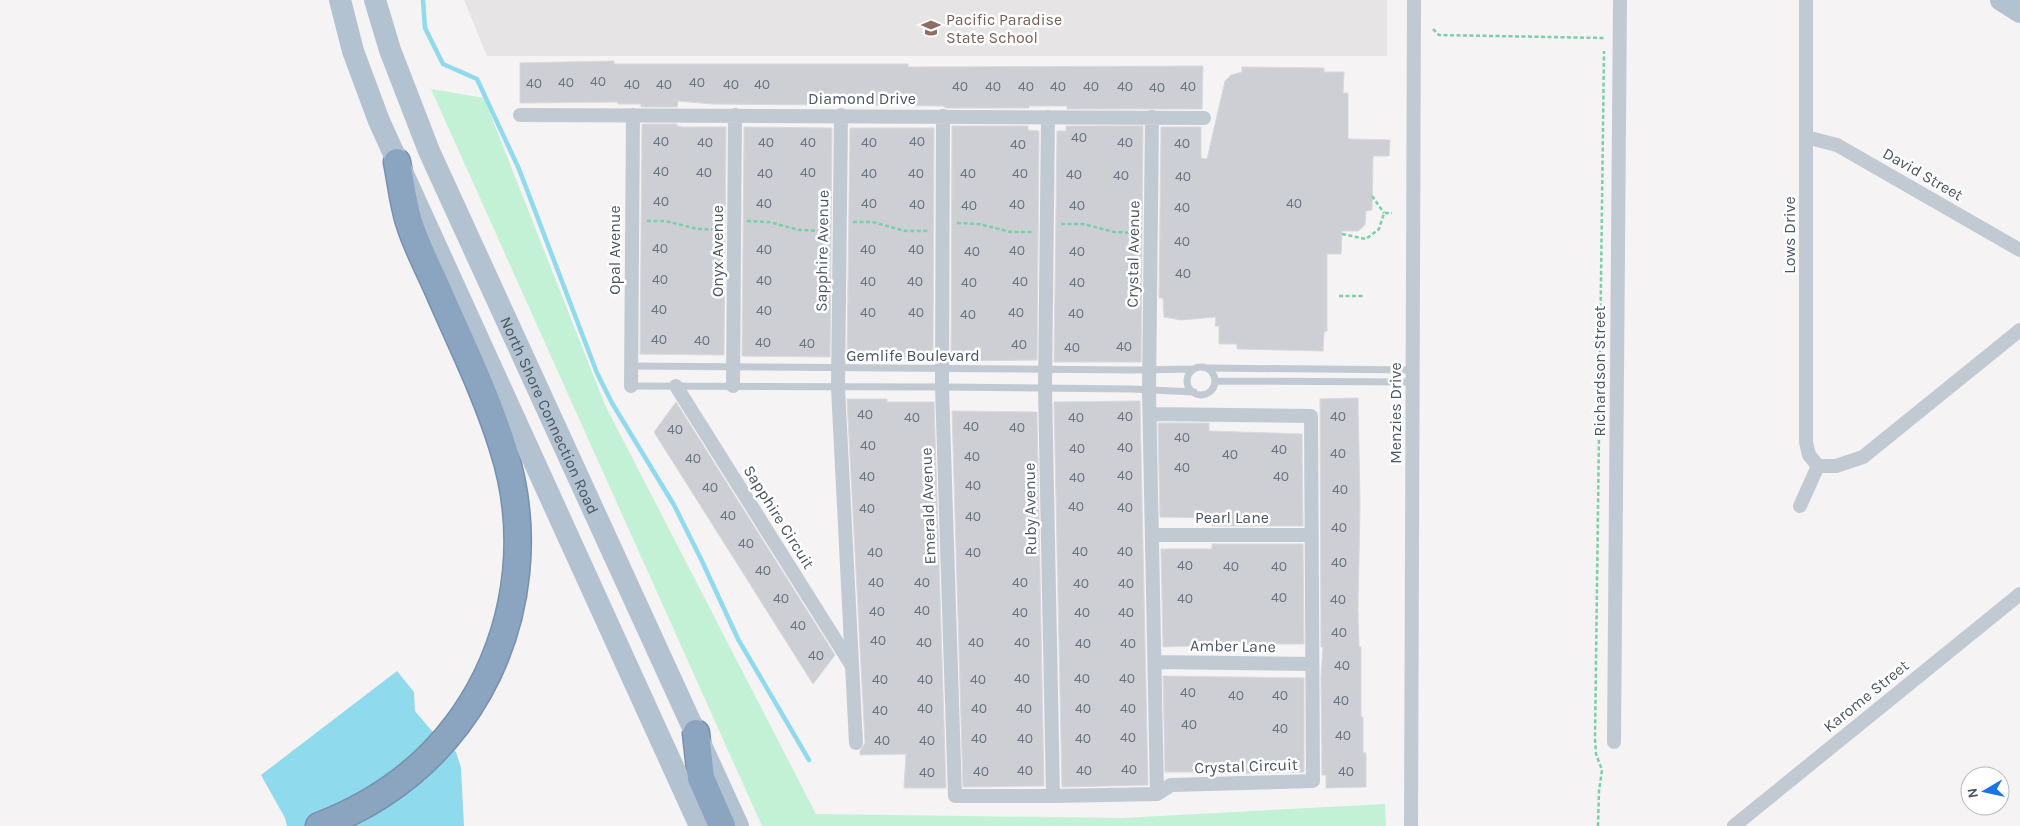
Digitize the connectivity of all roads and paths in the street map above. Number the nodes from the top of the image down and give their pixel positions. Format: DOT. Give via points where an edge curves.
graph roads {
  1 [pos="340,0"];
  2 [pos="375,0"];
  3 [pos="1414,0"];
  4 [pos="1620,0"];
  5 [pos="1806,0"];
  6 [pos="2001,0"];
  7 [pos="2020,12"];
  8 [pos="1433,29"];
  9 [pos="1604,38"];
  10 [pos="1604,48"];
  11 [pos="520,115"];
  12 [pos="633,115"];
  13 [pos="735,115"];
  14 [pos="841,116"];
  15 [pos="943,116"];
  16 [pos="1048,117"];
  17 [pos="1152,117"];
  18 [pos="1204,118"];
  19 [pos="1806,137"];
  20 [pos="397,162"];
  21 [pos="1372,196"];
  22 [pos="1384,213"];
  23 [pos="1392,213"];
  24 [pos="632,221"];
  25 [pos="734,225"];
  26 [pos="840,227"];
  27 [pos="942,227"];
  28 [pos="1047,228"];
  29 [pos="1151,233"];
  30 [pos="1342,234"];
  31 [pos="2020,250"];
  32 [pos="1339,296"];
  33 [pos="1365,296"];
  34 [pos="2020,330"];
  35 [pos="631,366"];
  36 [pos="733,367"];
  37 [pos="838,368"];
  38 [pos="942,368"];
  39 [pos="1207,368"];
  40 [pos="1046,369"];
  41 [pos="1149,369"];
  42 [pos="1194,369"];
  43 [pos="1412,376"];
  44 [pos="1215,381"];
  45 [pos="631,386"];
  46 [pos="676,386"];
  47 [pos="733,386"];
  48 [pos="942,387"];
  49 [pos="838,388"];
  50 [pos="1045,388"];
  51 [pos="1149,391"];
  52 [pos="1194,392"];
  53 [pos="1150,414"];
  54 [pos="1818,466"];
  55 [pos="1800,506"];
  56 [pos="1152,535"];
  57 [pos="1311,535"];
  58 [pos="2020,594"];
  59 [pos="1155,662"];
  60 [pos="1312,664"];
  61 [pos="852,667"];
  62 [pos="696,734"];
  63 [pos="1614,742"];
  64 [pos="856,743"];
  65 [pos="1157,794"];
  66 [pos="1054,796"];
  67 [pos="320,826"];
  68 [pos="700,826"];
  69 [pos="722,826"];
  70 [pos="738,826"];
  71 [pos="1411,826"];
  72 [pos="1598,826"];
  73 [pos="1734,826"];
  1 -- 20 [label="main road, North Shore Connection Road" via="360,68"];
  2 -- 62 [label="main road, North Shore Connection Road" via="390,50 429,151"];
  3 -- 43 [label="street, Menzies Drive"];
  4 -- 63 [label="street, Richardson Street"];
  5 -- 19 [label="street, Lows Drive"];
  6 -- 7 [label="main road"];
  8 -- 9 [label="path" via="1439,35"];
  10 -- 72 [label="path" via="1595,739 1602,770"];
  11 -- 12 [label="street, Diamond Drive"];
  12 -- 13 [label="street, Diamond Drive"];
  12 -- 24 [label="street, Opal Avenue"];
  13 -- 14 [label="street, Diamond Drive"];
  13 -- 25 [label="street, Onyx Avenue"];
  14 -- 15 [label="street, Diamond Drive"];
  14 -- 26 [label="street, Sapphire Avenue"];
  15 -- 16 [label="street, Diamond Drive"];
  15 -- 27 [label="street, Emerald Avenue"];
  16 -- 17 [label="street, Diamond Drive"];
  16 -- 28 [label="street, Ruby Avenue"];
  17 -- 18 [label="street, Diamond Drive"];
  17 -- 29 [label="street, Crystal Avenue"];
  19 -- 31 [label="street, David Street" via="1837,145"];
  19 -- 54 [label="street, Lows Drive" via="1806,442 1809,455"];
  20 -- 67 [label="highway" via="410,223 503,448 515,500 516,582 505,632 488,674 459,723 415,770 355,811"];
  20 -- 68 [label="main road, North Shore Connection Road"];
  21 -- 22 [label="path"];
  22 -- 23 [label="path"];
  22 -- 30 [label="path" via="1379,229 1366,239"];
  24 -- 25 [label="path" via="665,221 698,230"];
  24 -- 35 [label="street, Opal Avenue"];
  25 -- 26 [label="path" via="769,222 799,230"];
  25 -- 36 [label="street, Onyx Avenue"];
  26 -- 27 [label="path" via="873,222 905,231"];
  26 -- 37 [label="street, Sapphire Avenue"];
  27 -- 28 [label="path" via="979,224 1011,232"];
  27 -- 38 [label="street, Emerald Avenue"];
  28 -- 29 [label="path" via="1083,224 1114,232"];
  28 -- 40 [label="street, Ruby Avenue"];
  29 -- 41 [label="street, Crystal Avenue"];
  32 -- 33 [label="path"];
  34 -- 54 [label="street" via="1863,457 1836,466"];
  35 -- 36 [label="lane, Gemlife Boulevard"];
  35 -- 45 [label="street, Opal Avenue"];
  36 -- 37 [label="lane, Gemlife Boulevard"];
  36 -- 47 [label="street, Onyx Avenue"];
  37 -- 38 [label="lane, Gemlife Boulevard"];
  37 -- 49 [label="street, Sapphire Avenue"];
  38 -- 40 [label="lane, Gemlife Boulevard"];
  38 -- 48 [label="street, Emerald Avenue"];
  39 -- 42 [label="lane"];
  39 -- 43 [label="lane"];
  39 -- 44 [label="lane" via="1214,374"];
  40 -- 41 [label="lane, Gemlife Boulevard"];
  40 -- 50 [label="street, Ruby Avenue"];
  41 -- 42 [label="lane, Gemlife Boulevard"];
  41 -- 51 [label="street, Crystal Avenue"];
  42 -- 52 [label="lane" via="1188,381"];
  43 -- 44 [label="lane"];
  43 -- 71 [label="street, Menzies Drive"];
  44 -- 52 [label="lane" via="1207,393"];
  45 -- 46 [label="lane, Gemlife Boulevard"];
  46 -- 47 [label="lane, Gemlife Boulevard"];
  46 -- 61 [label="street, Sapphire Circuit"];
  47 -- 49 [label="lane, Gemlife Boulevard"];
  48 -- 49 [label="lane, Gemlife Boulevard"];
  48 -- 50 [label="lane, Gemlife Boulevard"];
  48 -- 66 [label="street, Emerald Avenue" via="955,796"];
  49 -- 61 [label="street, Sapphire Circuit"];
  50 -- 51 [label="lane, Gemlife Boulevard"];
  50 -- 66 [label="street, Ruby Avenue"];
  51 -- 52 [label="lane, Gemlife Boulevard"];
  51 -- 53 [label="street"];
  53 -- 56 [label="street"];
  53 -- 57 [label="street, Crystal Circuit" via="1311,416"];
  54 -- 55 [label="street"];
  56 -- 57 [label="street, Pearl Lane"];
  56 -- 59 [label="street"];
  57 -- 60 [label="street, Crystal Circuit"];
  58 -- 73 [label="street, Karome Street"];
  59 -- 60 [label="street, Amber Lane"];
  59 -- 65 [label="street"];
  60 -- 65 [label="street, Crystal Circuit" via="1313,781 1171,785"];
  61 -- 64 [label="street, Sapphire Circuit"];
  62 -- 69 [label="highway" via="701,778"];
  62 -- 70 [label="main road, North Shore Connection Road"];
  65 -- 66 [label="street"];
}
